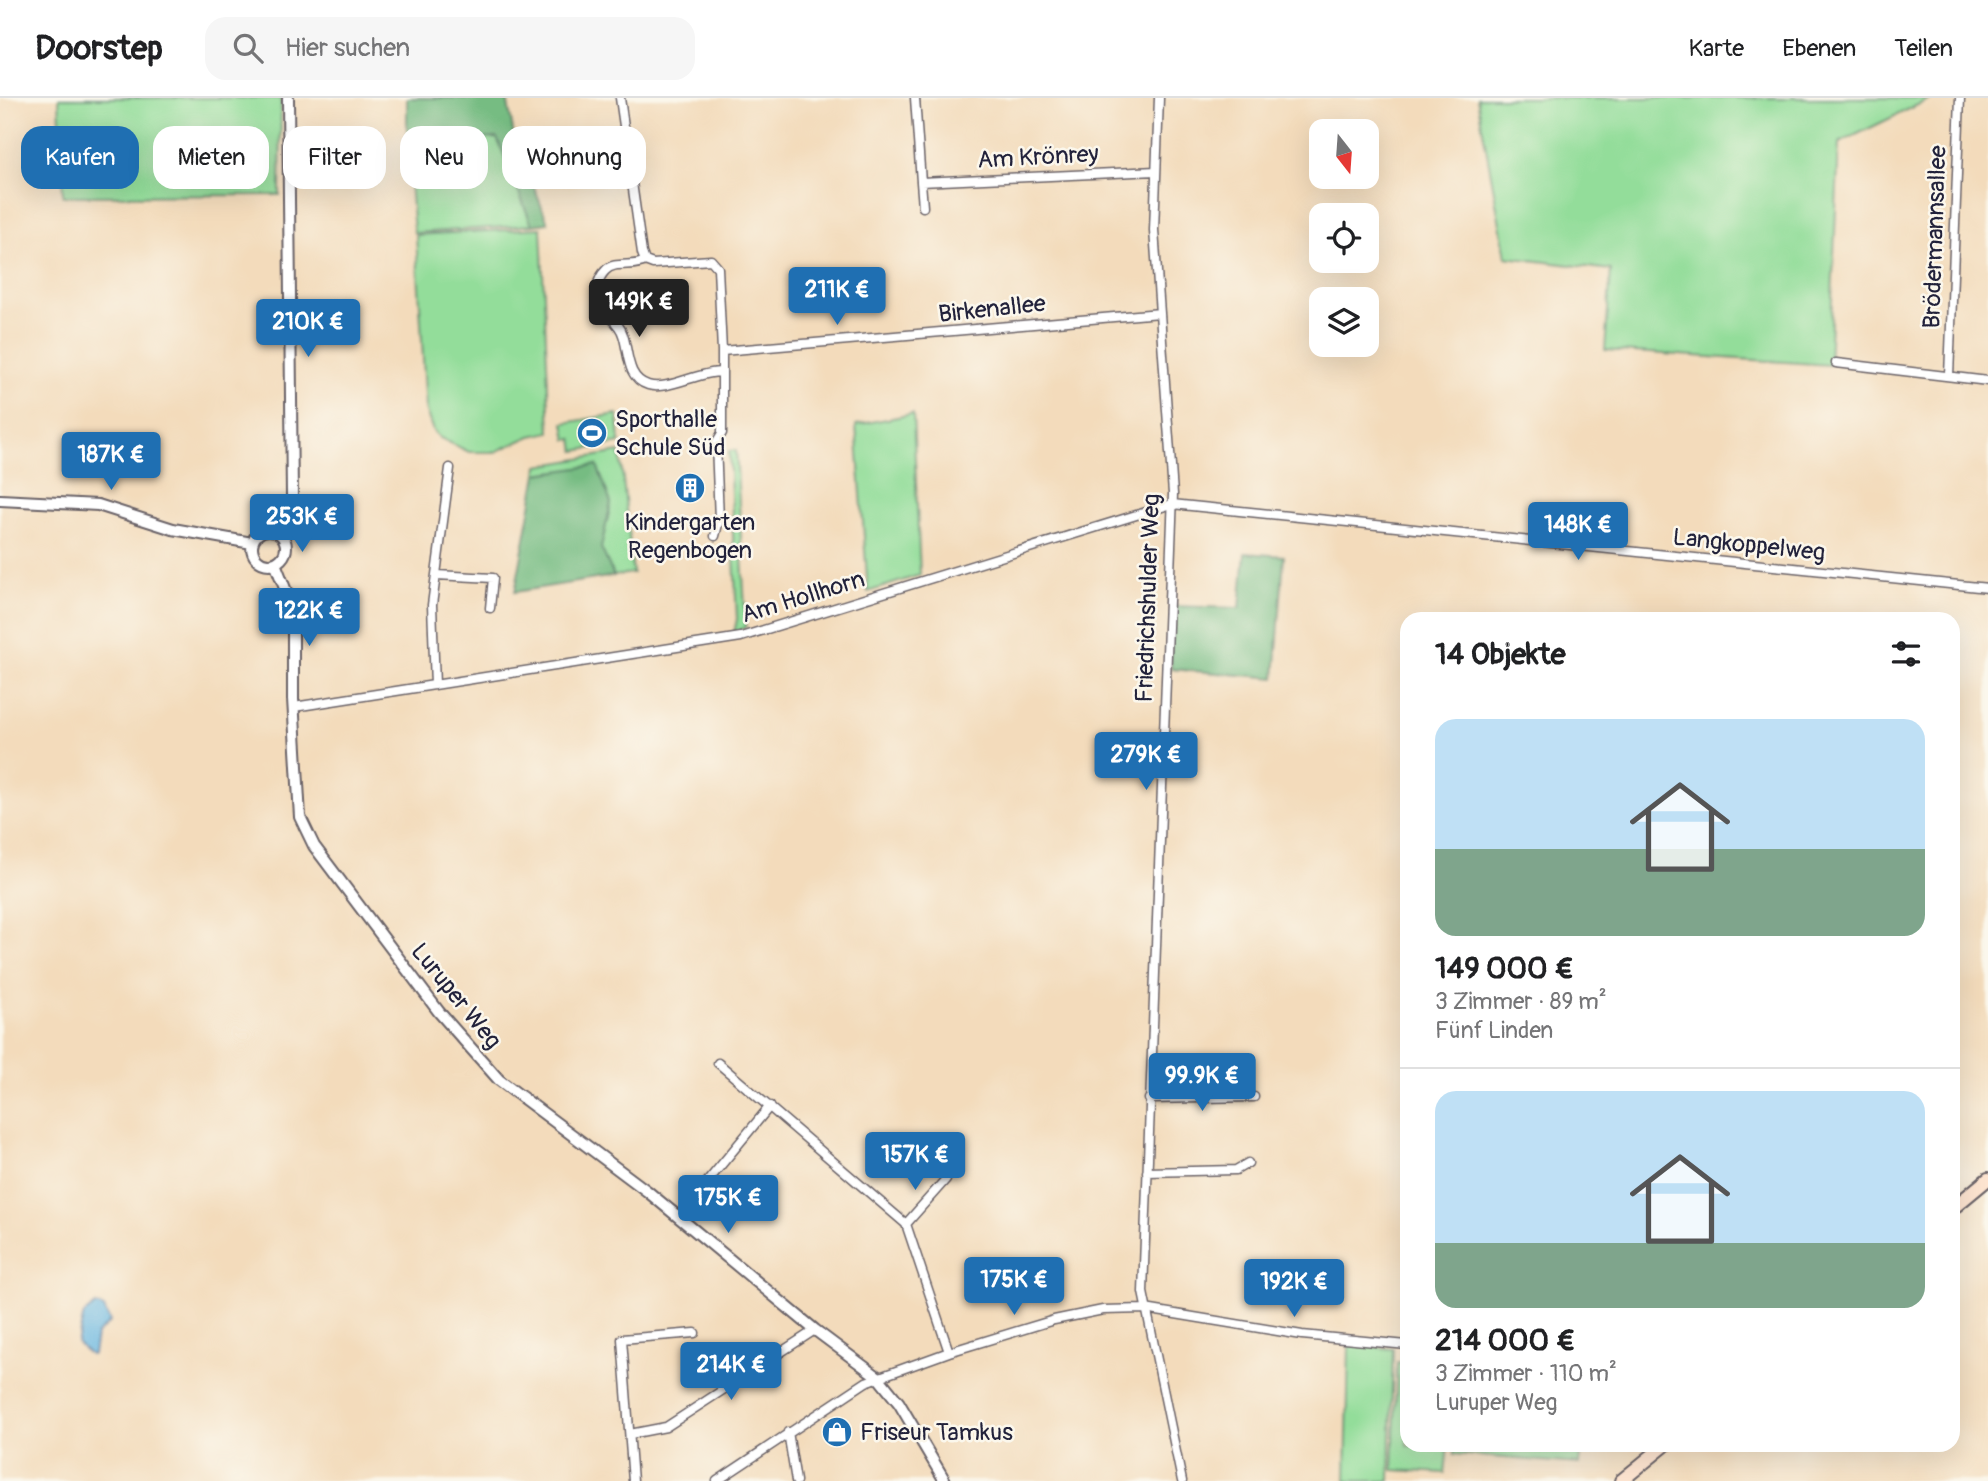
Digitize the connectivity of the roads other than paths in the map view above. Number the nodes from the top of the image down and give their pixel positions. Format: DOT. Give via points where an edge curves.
graph roads {
  1 [pos="288,98"];
  2 [pos="620,98"];
  3 [pos="915,98"];
  4 [pos="1159,98"];
  5 [pos="1960,98"];
  6 [pos="1156,171"];
  7 [pos="921,182"];
  8 [pos="923,207"];
  9 [pos="645,261"];
  10 [pos="1160,313"];
  11 [pos="722,351"];
  12 [pos="1836,363"];
  13 [pos="720,372"];
  14 [pos="1949,376"];
  15 [pos="1988,381"];
  16 [pos="450,468"];
  17 [pos="0,500"];
  18 [pos="1172,505"];
  19 [pos="282,534"];
  20 [pos="715,536"];
  21 [pos="252,543"];
  22 [pos="275,563"];
  23 [pos="436,575"];
  24 [pos="1988,588"];
  25 [pos="490,608"];
  26 [pos="435,685"];
  27 [pos="294,707"];
  28 [pos="718,1063"];
  29 [pos="1254,1097"];
  30 [pos="1149,1099"];
  31 [pos="769,1106"];
  32 [pos="1248,1163"];
  33 [pos="1147,1172"];
  34 [pos="946,1179"];
  35 [pos="1988,1179"];
  36 [pos="1960,1202"];
  37 [pos="679,1216"];
  38 [pos="906,1224"];
  39 [pos="1145,1309"];
  40 [pos="815,1330"];
  41 [pos="695,1333"];
  42 [pos="1400,1344"];
  43 [pos="948,1352"];
  44 [pos="878,1377"];
  45 [pos="788,1432"];
  46 [pos="630,1434"];
  47 [pos="1657,1452"];
  48 [pos="633,1481"];
  49 [pos="717,1481"];
  50 [pos="796,1481"];
  51 [pos="945,1481"];
  52 [pos="1182,1481"];
  53 [pos="1621,1481"];
  1 -- 19 [label="street" via="292,497 290,518"];
  2 -- 9 [label="street"];
  3 -- 7 [label="street"];
  4 -- 6 [label="street, Friedrichshulder Weg"];
  5 -- 14 [label="street, Brödermannsallee"];
  6 -- 7 [label="street, Am Krönrey"];
  6 -- 10 [label="street, Friedrichshulder Weg" via="1154,230"];
  7 -- 8 [label="street"];
  9 -- 11 [label="street" via="710,260 718,268"];
  9 -- 13 [label="street" via="605,270 597,290 599,304 624,335 631,370 646,384 656,386"];
  10 -- 11 [label="street, Birkenallee"];
  10 -- 18 [label="street, Friedrichshulder Weg"];
  11 -- 13 [label="street"];
  12 -- 14 [label="street"];
  13 -- 20 [label="street" via="722,433 716,443 719,520"];
  14 -- 15 [label="street"];
  16 -- 23 [label="street"];
  17 -- 21 [label="street" via="98,505 173,529"];
  18 -- 24 [label="street, Langkoppelweg"];
  18 -- 26 [label="street, Am Hollhorn" via="741,637"];
  18 -- 30 [label="street, Friedrichshulder Weg"];
  19 -- 21 [label="street" via="265,530"];
  19 -- 22 [label="street" via="286,551"];
  21 -- 22 [label="street" via="257,560"];
  22 -- 27 [label="street, Luruper Weg" via="292,617"];
  23 -- 25 [label="street" via="493,578"];
  23 -- 26 [label="street" via="431,618"];
  26 -- 27 [label="street, Am Hollhorn"];
  27 -- 37 [label="street, Luruper Weg" via="303,828 381,936 499,1080"];
  28 -- 31 [label="street"];
  29 -- 30 [label="street"];
  30 -- 33 [label="street, Friedrichshulder Weg"];
  31 -- 37 [label="street"];
  31 -- 38 [label="street"];
  32 -- 33 [label="street" via="1236,1170"];
  33 -- 39 [label="street, Friedrichshulder Weg"];
  34 -- 38 [label="street"];
  35 -- 36 [label="main road"];
  37 -- 40 [label="street, Luruper Weg"];
  38 -- 43 [label="street"];
  39 -- 42 [label="street" via="1302,1335"];
  39 -- 43 [label="street" via="1103,1310 1054,1320"];
  39 -- 52 [label="street, Friedrichshulder Weg"];
  40 -- 44 [label="street, Luruper Weg"];
  40 -- 46 [label="street" via="666,1427"];
  41 -- 46 [label="street" via="622,1339"];
  43 -- 44 [label="street"];
  44 -- 45 [label="street"];
  44 -- 51 [label="street, Luruper Weg" via="900,1403"];
  45 -- 49 [label="street"];
  45 -- 50 [label="street"];
  46 -- 48 [label="street"];
  47 -- 53 [label="main road"];
}
